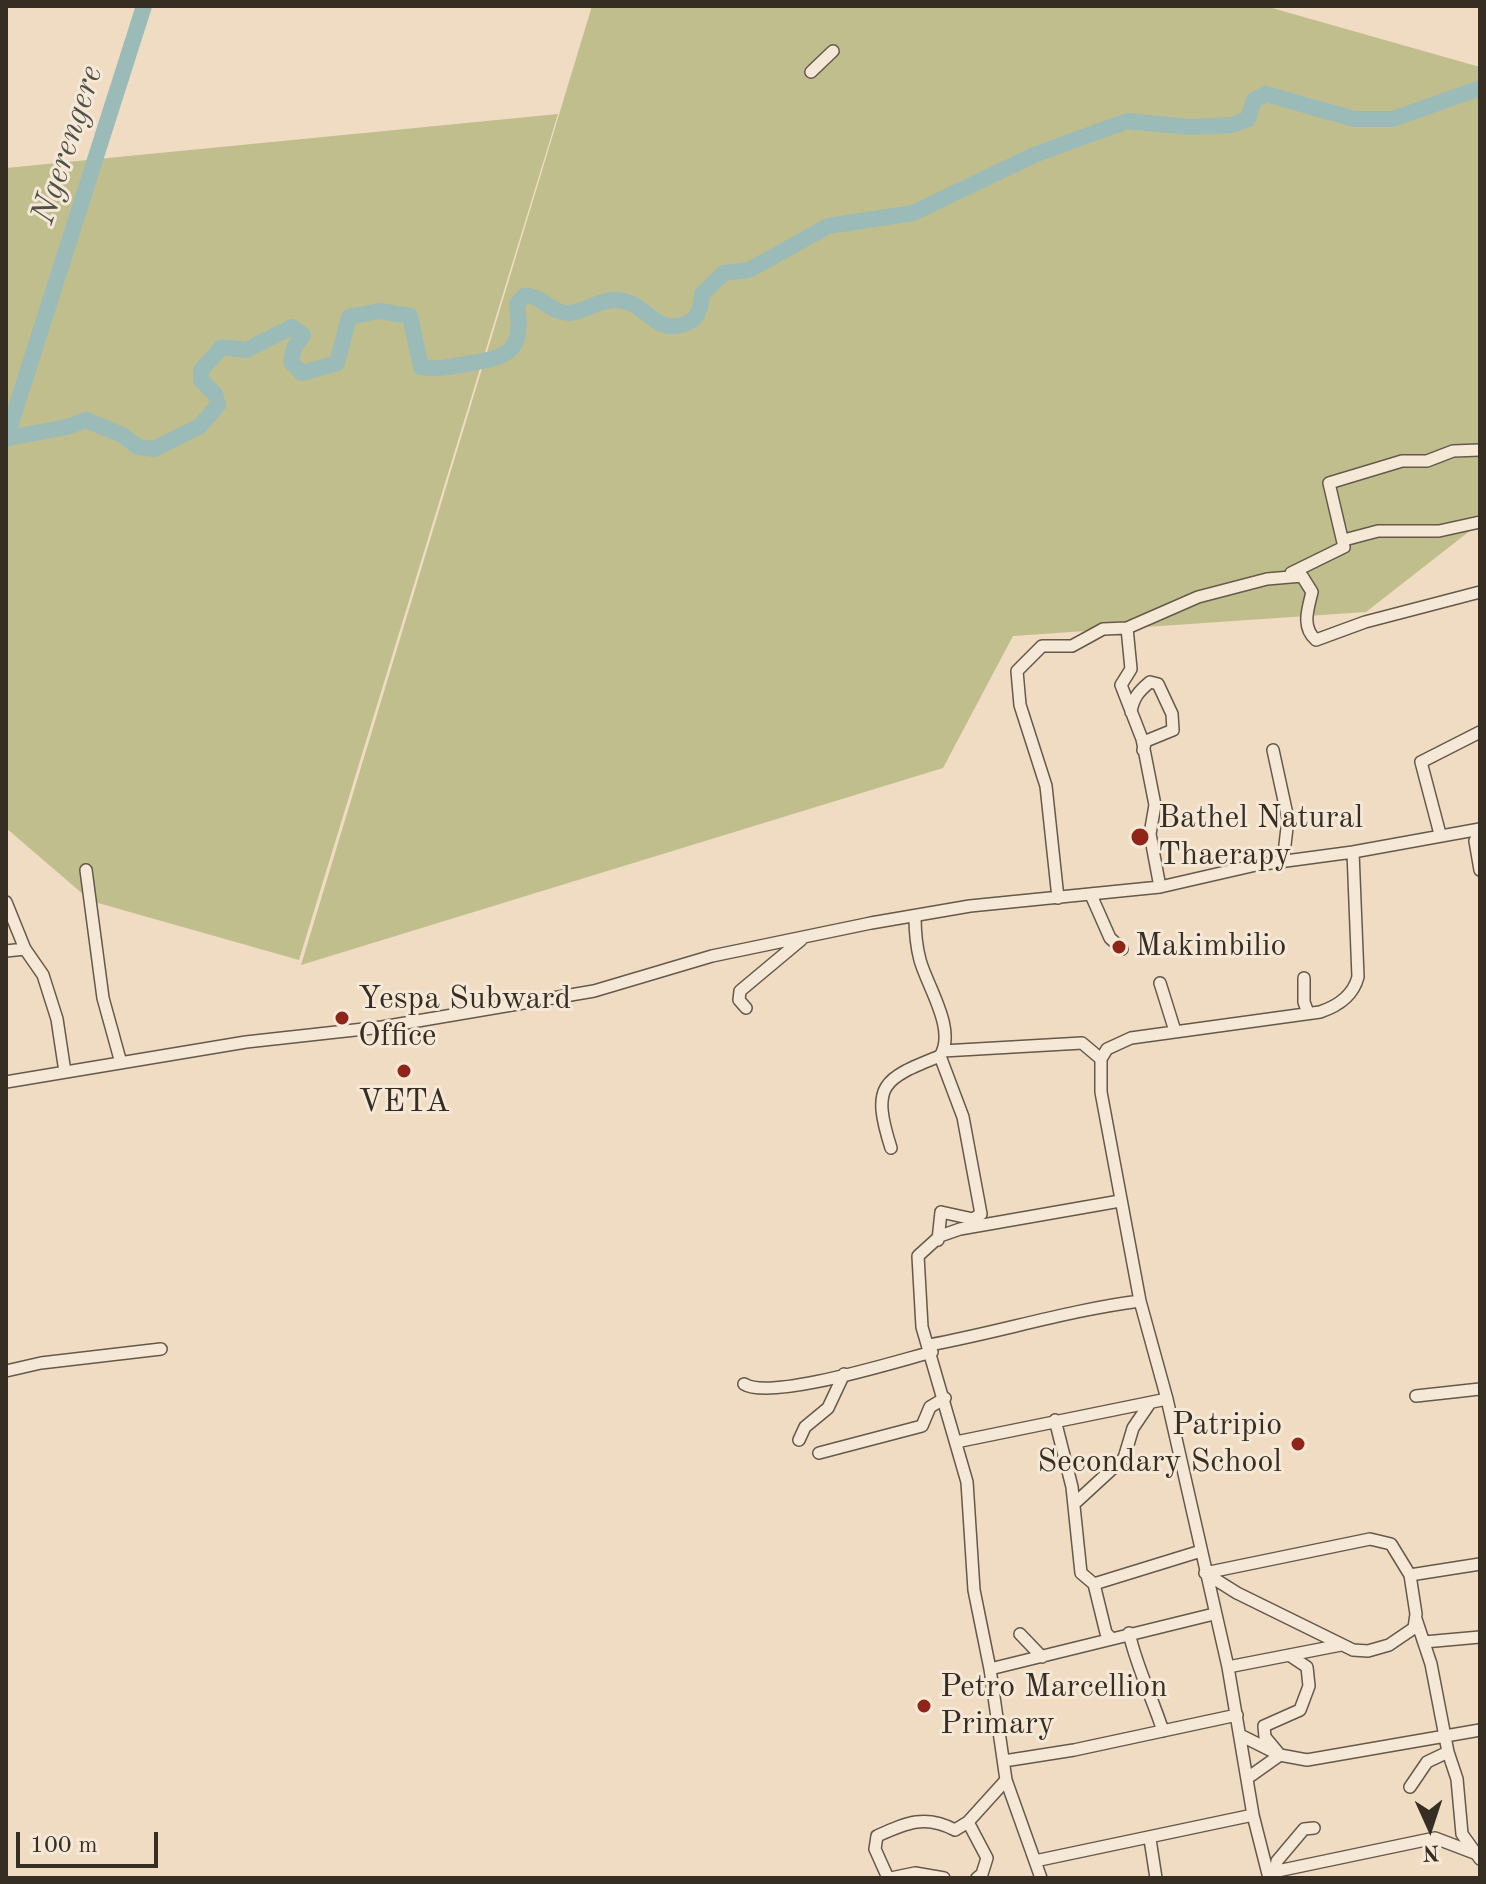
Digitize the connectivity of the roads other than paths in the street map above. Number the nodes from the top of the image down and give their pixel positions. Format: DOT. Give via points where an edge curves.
graph roads {
  1 [pos="833,51"];
  2 [pos="811,72"];
  3 [pos="1480,450"];
  4 [pos="1480,522"];
  5 [pos="1344,540"];
  6 [pos="1287,576"];
  7 [pos="1480,592"];
  8 [pos="1127,628"];
  9 [pos="1131,712"];
  10 [pos="1480,732"];
  11 [pos="1273,750"];
  12 [pos="1143,751"];
  13 [pos="1480,830"];
  14 [pos="1440,834"];
  15 [pos="1353,852"];
  16 [pos="1283,862"];
  17 [pos="86,870"];
  18 [pos="1480,870"];
  19 [pos="1160,887"];
  20 [pos="1091,895"];
  21 [pos="1058,898"];
  22 [pos="6,902"];
  23 [pos="915,916"];
  24 [pos="802,940"];
  25 [pos="25,949"];
  26 [pos="1122,949"];
  27 [pos="6,951"];
  28 [pos="1304,978"];
  29 [pos="1160,983"];
  30 [pos="746,1008"];
  31 [pos="1308,1013"];
  32 [pos="1175,1031"];
  33 [pos="942,1054"];
  34 [pos="1101,1059"];
  35 [pos="121,1063"];
  36 [pos="65,1072"];
  37 [pos="6,1082"];
  38 [pos="891,1148"];
  39 [pos="1120,1201"];
  40 [pos="938,1240"];
  41 [pos="1140,1301"];
  42 [pos="931,1348"];
  43 [pos="161,1349"];
  44 [pos="6,1371"];
  45 [pos="844,1374"];
  46 [pos="744,1384"];
  47 [pos="1480,1389"];
  48 [pos="1416,1396"];
  49 [pos="945,1398"];
  50 [pos="1167,1399"];
  51 [pos="1150,1403"];
  52 [pos="1055,1420"];
  53 [pos="799,1440"];
  54 [pos="956,1442"];
  55 [pos="819,1453"];
  56 [pos="1074,1504"];
  57 [pos="1201,1551"];
  58 [pos="1480,1564"];
  59 [pos="1205,1573"];
  60 [pos="1410,1575"];
  61 [pos="1094,1584"];
  62 [pos="1214,1614"];
  63 [pos="1416,1619"];
  64 [pos="1129,1633"];
  65 [pos="1020,1634"];
  66 [pos="1480,1637"];
  67 [pos="1111,1638"];
  68 [pos="1424,1642"];
  69 [pos="1341,1645"];
  70 [pos="1289,1655"];
  71 [pos="1042,1657"];
  72 [pos="1228,1667"];
  73 [pos="990,1669"];
  74 [pos="1237,1715"];
  75 [pos="1480,1730"];
  76 [pos="1163,1731"];
  77 [pos="1445,1735"];
  78 [pos="1242,1736"];
  79 [pos="1448,1752"];
  80 [pos="1280,1755"];
  81 [pos="1004,1761"];
  82 [pos="1249,1777"];
  83 [pos="1006,1780"];
  84 [pos="1410,1787"];
  85 [pos="1253,1815"];
  86 [pos="968,1822"];
  87 [pos="1314,1828"];
  88 [pos="1150,1839"];
  89 [pos="1479,1856"];
  90 [pos="1035,1861"];
  91 [pos="1271,1874"];
  92 [pos="890,1878"];
  93 [pos="944,1878"];
  94 [pos="977,1878"];
  95 [pos="1041,1878"];
  96 [pos="1156,1878"];
  1 -- 2 [label="street"];
  3 -- 5 [label="street" via="1402,461 1329,483"];
  4 -- 5 [label="street" via="1439,531 1378,531"];
  5 -- 6 [label="street" via="1341,551"];
  6 -- 7 [label="street" via="1302,576 1312,592 1305,618 1316,640"];
  6 -- 8 [label="street" via="1198,597"];
  8 -- 9 [label="street" via="1131,669 1121,685"];
  8 -- 21 [label="street" via="1103,629 1072,646 1042,646 1017,671 1020,705 1046,786"];
  9 -- 12 [label="street"];
  9 -- 12 [label="street" via="1141,690 1150,682 1158,684 1172,714 1173,730 1146,741"];
  10 -- 14 [label="street" via="1421,762"];
  11 -- 16 [label="street" via="1288,819"];
  12 -- 19 [label="street" via="1155,805 1150,834"];
  13 -- 14 [label="street"];
  13 -- 18 [label="street" via="1475,841"];
  14 -- 15 [label="street"];
  15 -- 16 [label="street"];
  15 -- 31 [label="street" via="1357,982 1341,1002"];
  16 -- 19 [label="street"];
  17 -- 35 [label="street" via="103,998"];
  19 -- 20 [label="street"];
  20 -- 21 [label="street"];
  20 -- 26 [label="street" via="1110,938"];
  21 -- 23 [label="street"];
  22 -- 25 [label="street"];
  23 -- 24 [label="street"];
  23 -- 33 [label="street" via="917,951 945,1036"];
  24 -- 30 [label="street" via="740,991"];
  24 -- 35 [label="street" via="712,956 594,991"];
  25 -- 27 [label="street"];
  25 -- 36 [label="street" via="43,975"];
  28 -- 31 [label="street"];
  29 -- 32 [label="street"];
  31 -- 32 [label="street"];
  32 -- 34 [label="street" via="1121,1041"];
  33 -- 34 [label="street" via="1082,1043"];
  33 -- 38 [label="street" via="895,1075 883,1089 880,1114"];
  33 -- 40 [label="street" via="963,1117 981,1214 973,1219 941,1212"];
  34 -- 39 [label="street" via="1101,1092"];
  35 -- 36 [label="street"];
  36 -- 37 [label="street"];
  39 -- 40 [label="street" via="960,1229"];
  39 -- 41 [label="street"];
  40 -- 42 [label="street" via="918,1256 921,1318"];
  41 -- 42 [label="street" via="1093,1307"];
  41 -- 50 [label="street"];
  42 -- 45 [label="street"];
  42 -- 49 [label="street"];
  43 -- 44 [label="street"];
  45 -- 46 [label="street" via="807,1384 752,1389"];
  45 -- 53 [label="street" via="828,1408 805,1427"];
  47 -- 48 [label="street"];
  49 -- 54 [label="street"];
  49 -- 55 [label="street" via="930,1407 922,1426"];
  50 -- 51 [label="street"];
  50 -- 57 [label="street"];
  51 -- 52 [label="street"];
  51 -- 56 [label="street" via="1133,1428 1124,1458"];
  52 -- 54 [label="street"];
  52 -- 56 [label="street"];
  54 -- 73 [label="street" via="968,1490 974,1590"];
  56 -- 61 [label="street" via="1081,1573"];
  57 -- 59 [label="street"];
  57 -- 61 [label="street"];
  58 -- 60 [label="street"];
  59 -- 60 [label="street" via="1377,1539 1391,1544"];
  59 -- 62 [label="street"];
  59 -- 69 [label="street"];
  60 -- 63 [label="street"];
  61 -- 67 [label="street"];
  62 -- 64 [label="street"];
  62 -- 72 [label="street"];
  63 -- 68 [label="street"];
  63 -- 69 [label="street" via="1409,1633 1384,1646 1361,1651"];
  64 -- 67 [label="street"];
  64 -- 76 [label="street"];
  65 -- 71 [label="street"];
  66 -- 68 [label="street"];
  67 -- 71 [label="street"];
  68 -- 77 [label="street"];
  69 -- 70 [label="street"];
  70 -- 72 [label="street"];
  70 -- 80 [label="street" via="1307,1667 1309,1686 1300,1710 1262,1730"];
  71 -- 73 [label="street"];
  72 -- 74 [label="street"];
  73 -- 81 [label="street"];
  74 -- 76 [label="street"];
  74 -- 78 [label="street"];
  75 -- 77 [label="street"];
  76 -- 81 [label="street"];
  77 -- 79 [label="street"];
  77 -- 80 [label="street" via="1337,1757 1307,1760"];
  78 -- 80 [label="street"];
  78 -- 82 [label="street"];
  79 -- 84 [label="street" via="1427,1762"];
  79 -- 89 [label="street" via="1457,1779 1462,1834"];
  80 -- 82 [label="street"];
  81 -- 83 [label="street"];
  82 -- 85 [label="street"];
  83 -- 86 [label="street"];
  83 -- 90 [label="street"];
  85 -- 88 [label="street"];
  85 -- 91 [label="street"];
  86 -- 92 [label="street" via="955,1830 936,1820 904,1824 877,1836 875,1849"];
  86 -- 94 [label="street" via="987,1858"];
  87 -- 91 [label="street" via="1304,1829"];
  88 -- 90 [label="street"];
  88 -- 96 [label="street"];
  89 -- 91 [label="street" via="1435,1838"];
  90 -- 95 [label="street"];
  92 -- 93 [label="street" via="915,1873"];
}
